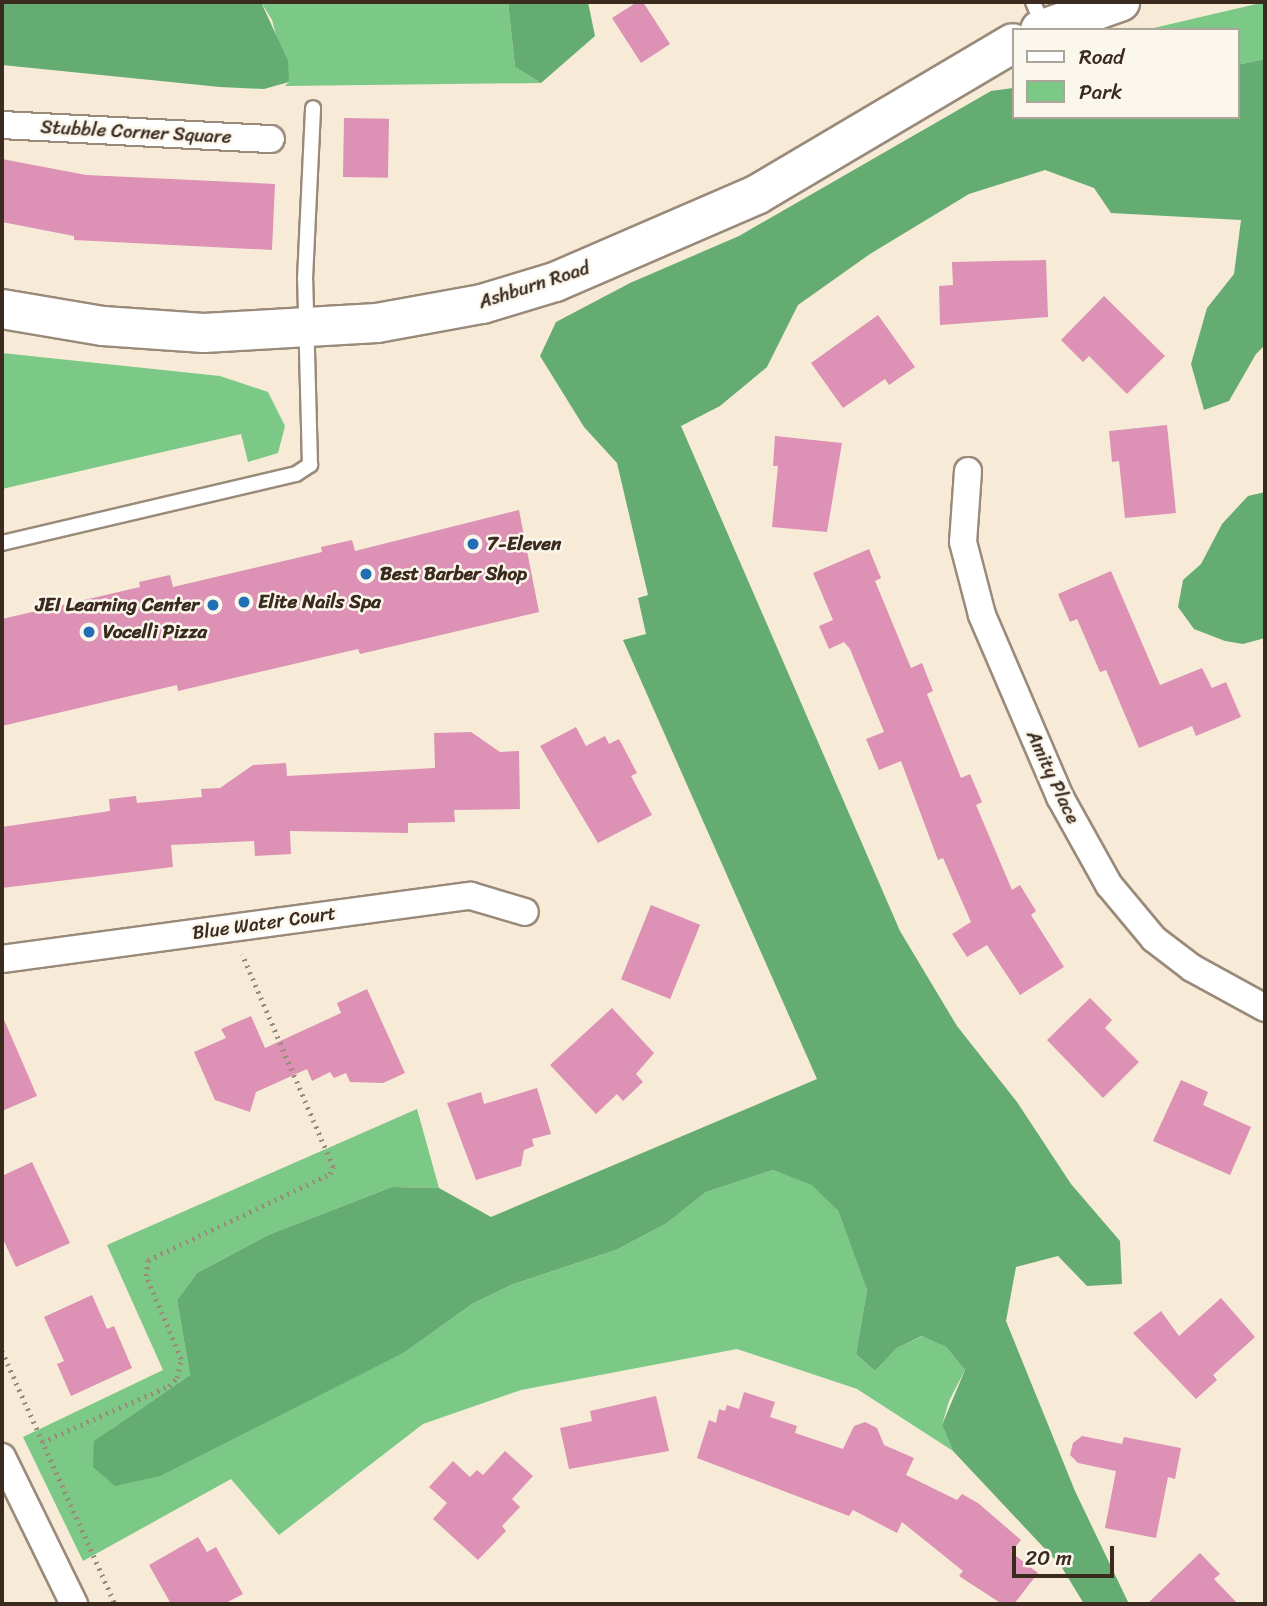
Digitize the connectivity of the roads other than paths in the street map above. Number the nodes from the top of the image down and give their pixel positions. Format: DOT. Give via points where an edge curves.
graph roads {
  1 [pos="1120,2"];
  2 [pos="1032,26"];
  3 [pos="1012,38"];
  4 [pos="313,108"];
  5 [pos="2,125"];
  6 [pos="271,139"];
  7 [pos="2,309"];
  8 [pos="305,330"];
  9 [pos="968,471"];
  10 [pos="2,543"];
  11 [pos="525,912"];
  12 [pos="2,959"];
  13 [pos="1265,1008"];
  14 [pos="2,1457"];
  15 [pos="74,1604"];
  1 -- 2 [label="main road, Ashburn Road"];
  3 -- 8 [label="main road, Ashburn Road" via="758,194 658,241 555,282 482,304 377,323"];
  4 -- 8 [label="lane"];
  5 -- 6 [label="street, Stubble Corner Square"];
  7 -- 8 [label="main road, Ashburn Road" via="103,326 204,333"];
  8 -- 10 [label="lane" via="310,465 285,477"];
  9 -- 13 [label="street, Amity Place" via="963,542 982,615 1060,797 1109,885 1147,931 1192,968"];
  11 -- 12 [label="street, Blue Water Court" via="471,896"];
  14 -- 15 [label="street"];
}
